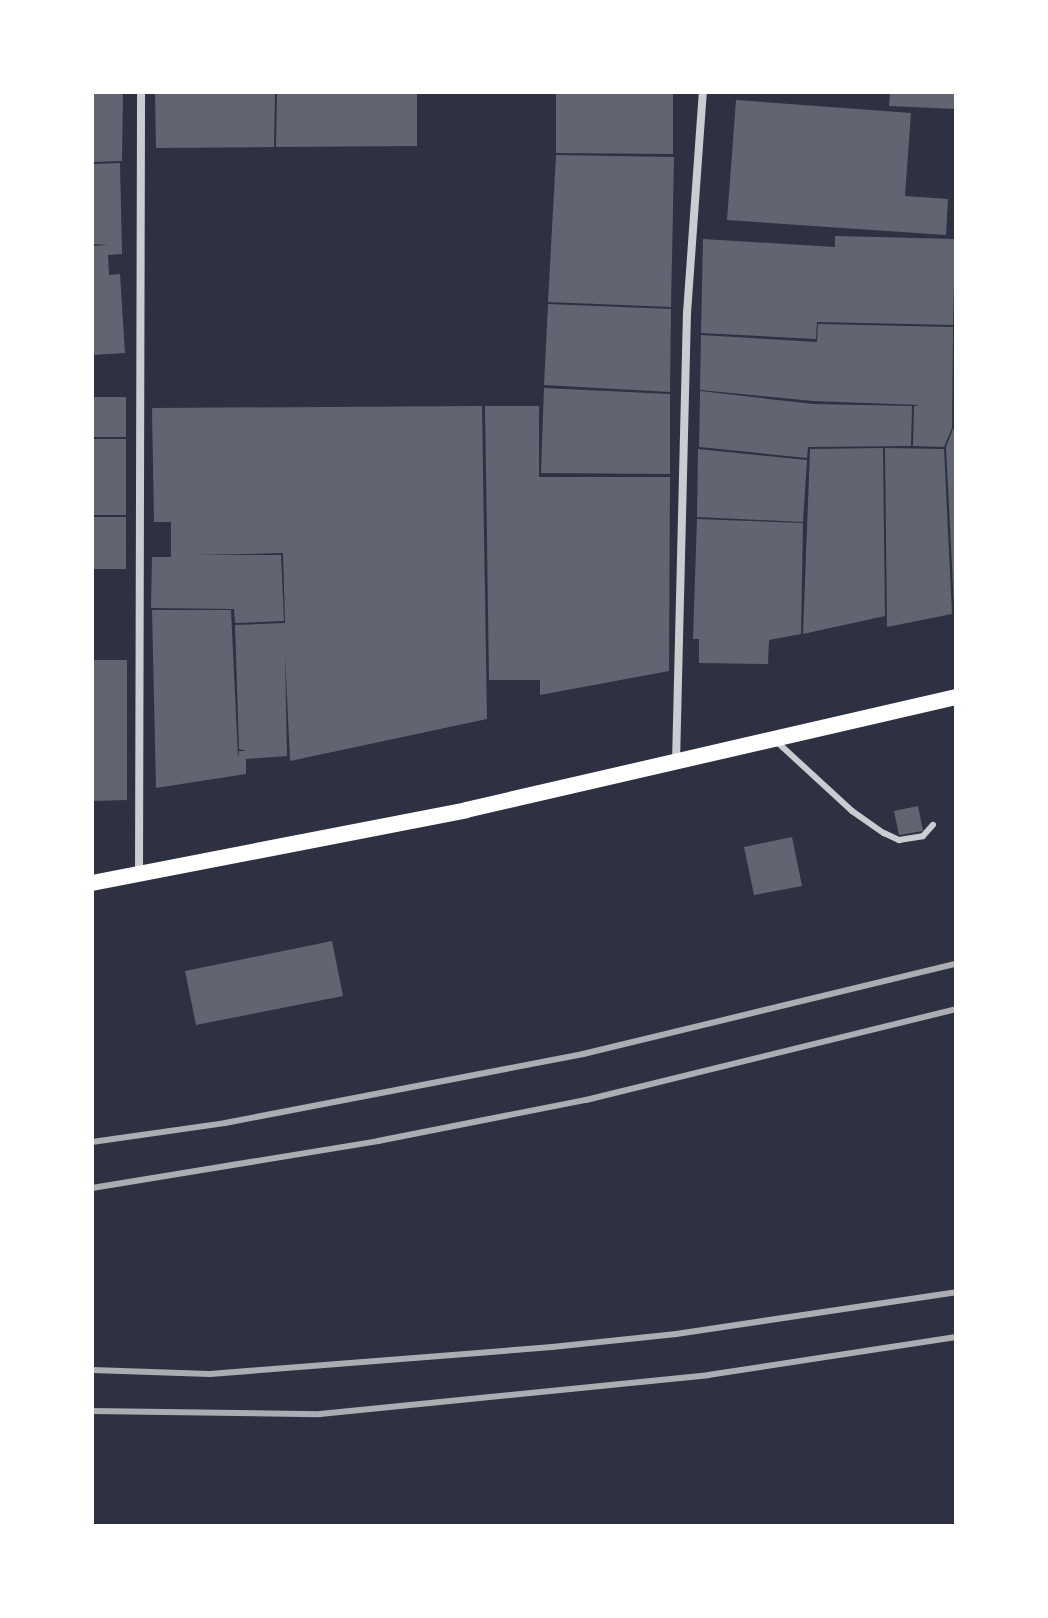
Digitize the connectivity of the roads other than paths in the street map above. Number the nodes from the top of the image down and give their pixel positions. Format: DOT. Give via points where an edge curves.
graph roads {
  1 [pos="141,92"];
  2 [pos="703,92"];
  3 [pos="956,697"];
  4 [pos="775,741"];
  5 [pos="676,764"];
  6 [pos="933,825"];
  7 [pos="139,874"];
  8 [pos="92,883"];
  1 -- 7 [label="street"];
  2 -- 5 [label="street" via="687,313"];
  3 -- 4 [label="main road"];
  4 -- 5 [label="main road"];
  4 -- 6 [label="lane" via="884,833 899,840 923,836"];
  5 -- 7 [label="main road"];
  7 -- 8 [label="main road"];
}
